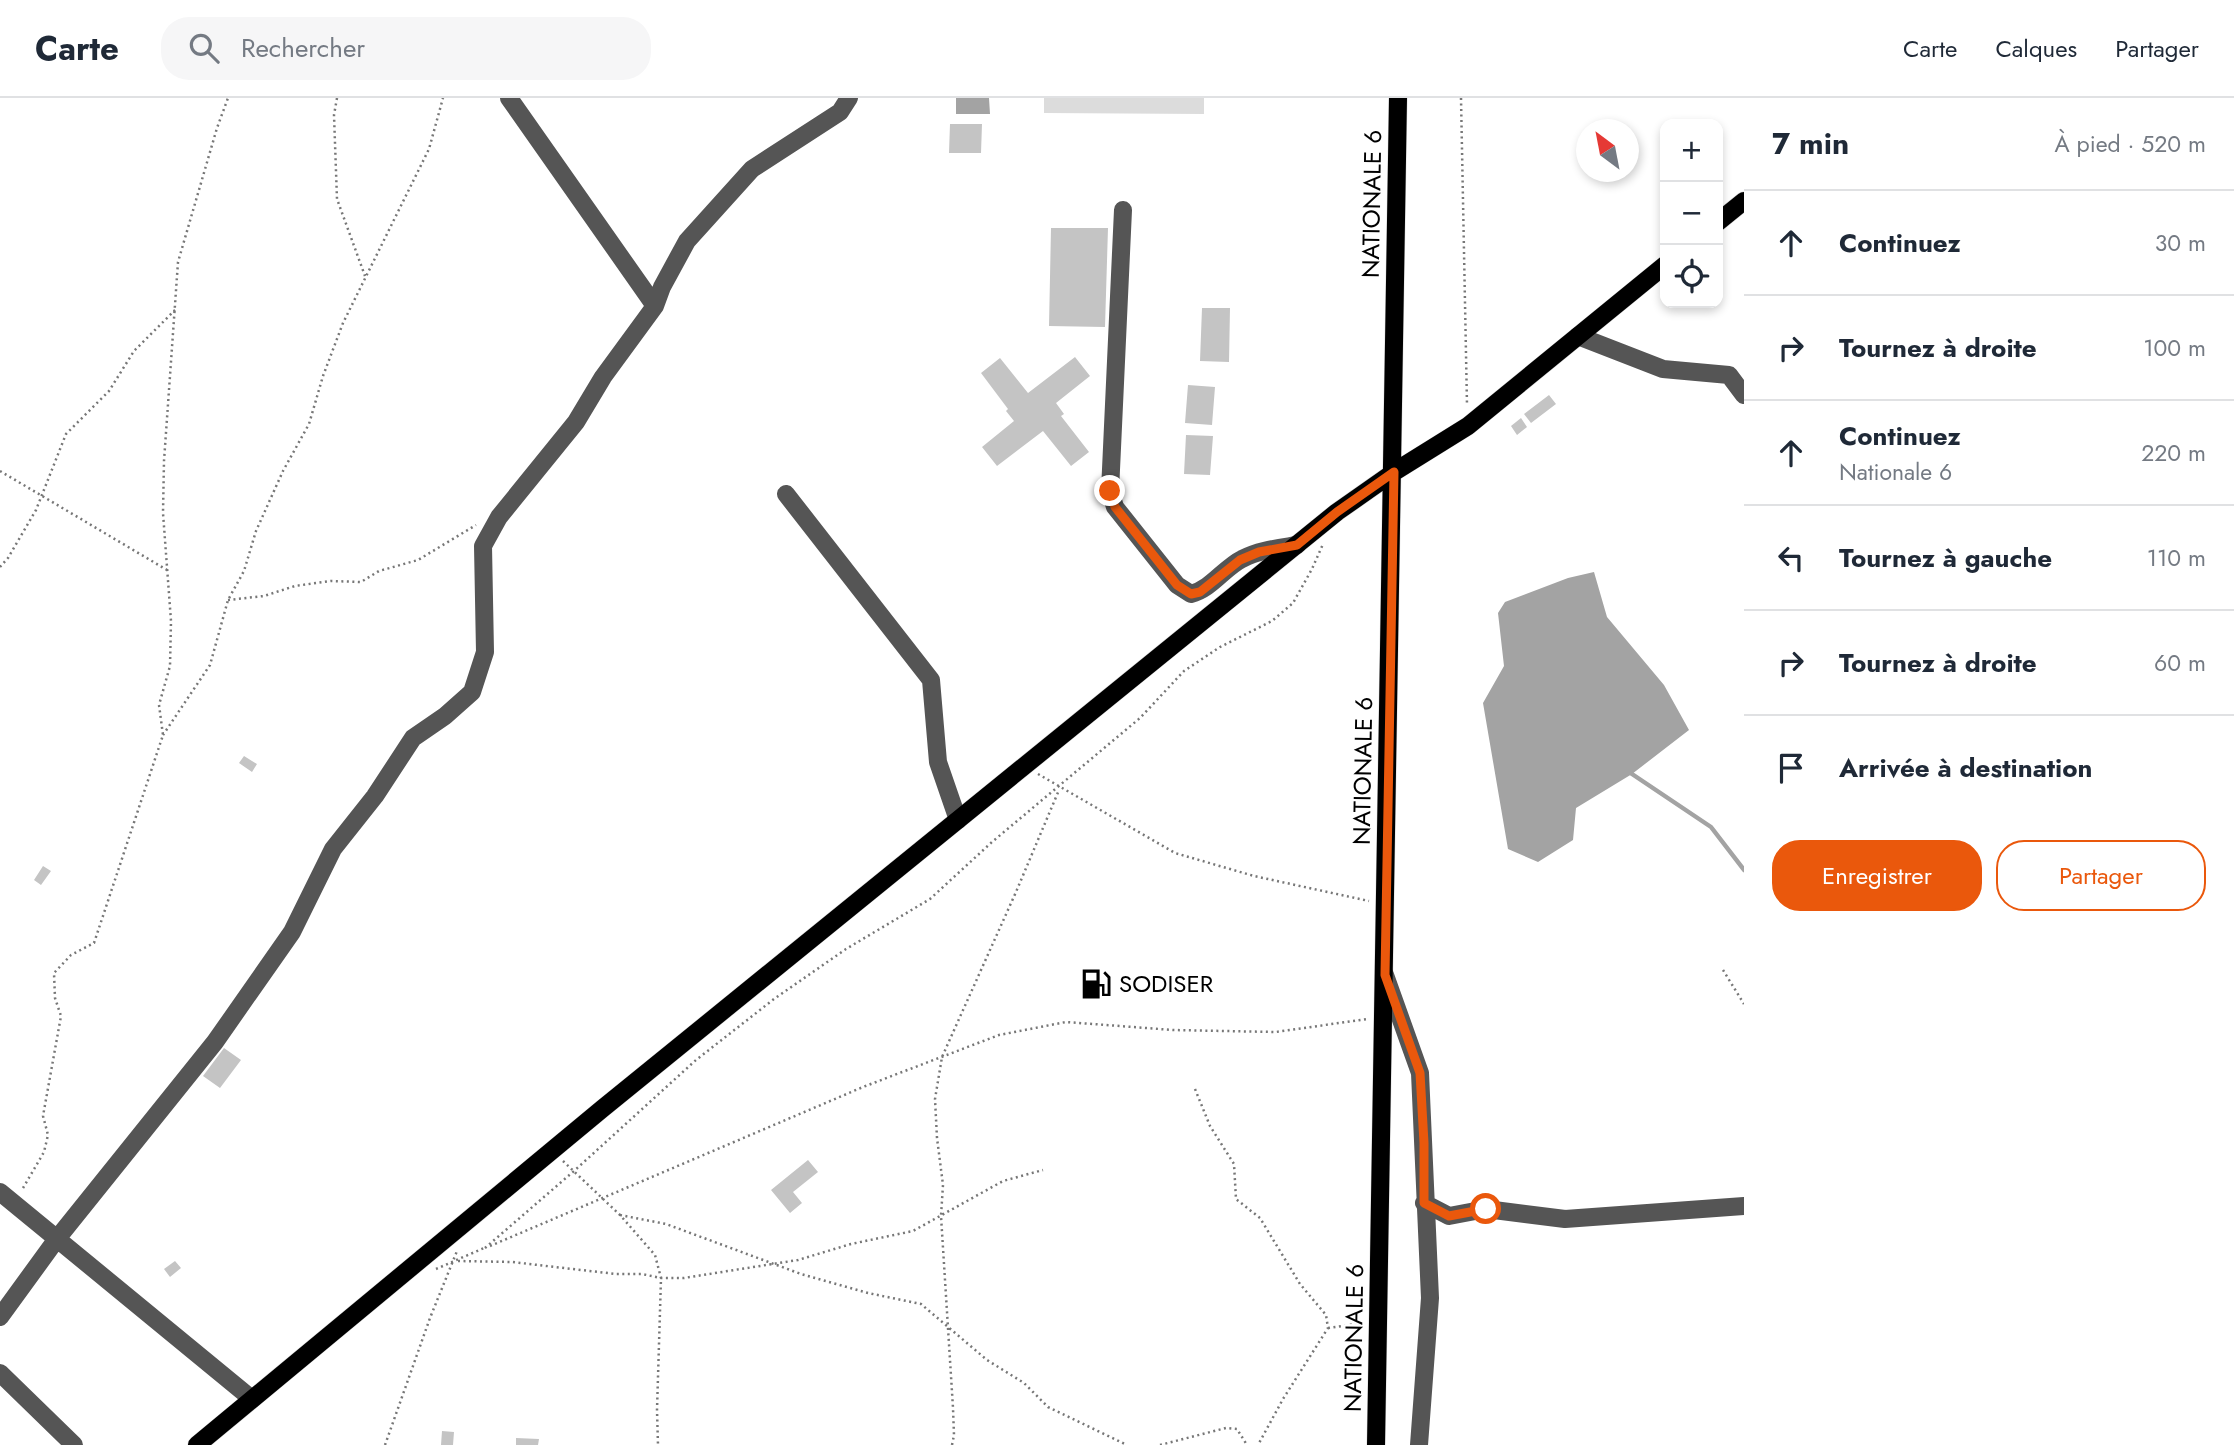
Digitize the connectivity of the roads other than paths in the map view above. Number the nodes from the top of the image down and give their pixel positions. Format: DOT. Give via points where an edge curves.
graph roads {
  1 [pos="509,98"];
  2 [pos="849,98"];
  3 [pos="1398,98"];
  4 [pos="1744,201"];
  5 [pos="1123,210"];
  6 [pos="1723,218"];
  7 [pos="1660,269"];
  8 [pos="655,306"];
  9 [pos="1578,336"];
  10 [pos="1744,395"];
  11 [pos="1394,472"];
  12 [pos="786,494"];
  13 [pos="1297,545"];
  14 [pos="958,820"];
  15 [pos="1385,975"];
  16 [pos="7,1198"];
  17 [pos="1424,1203"];
  18 [pos="1744,1206"];
  19 [pos="56,1240"];
  20 [pos="0,1317"];
  21 [pos="0,1373"];
  22 [pos="252,1399"];
  23 [pos="74,1445"];
  24 [pos="197,1445"];
  25 [pos="1376,1445"];
  26 [pos="1419,1445"];
  1 -- 8 [label="street"];
  2 -- 8 [label="street" via="840,112 752,169 687,241"];
  3 -- 11 [label="main road, NATIONALE 6"];
  4 -- 6 [label="main road"];
  5 -- 13 [label="street" via="1110,491 1115,507 1177,585 1191,594 1240,560"];
  7 -- 9 [label="main road"];
  8 -- 19 [label="street" via="576,422 499,517 483,546 485,652 472,692 413,738 333,849 292,932 215,1042"];
  9 -- 10 [label="street" via="1662,369 1729,375"];
  9 -- 11 [label="main road" via="1468,426"];
  11 -- 13 [label="main road"];
  11 -- 15 [label="main road, NATIONALE 6"];
  12 -- 14 [label="street" via="931,681 938,762"];
  13 -- 14 [label="main road"];
  14 -- 22 [label="main road" via="551,1150 423,1267"];
  15 -- 17 [label="street" via="1420,1073"];
  15 -- 25 [label="main road, NATIONALE 6"];
  16 -- 19 [label="street"];
  17 -- 18 [label="street" via="1449,1216 1486,1209 1566,1219"];
  17 -- 26 [label="street" via="1430,1298"];
  19 -- 20 [label="street"];
  19 -- 22 [label="street"];
  21 -- 23 [label="street"];
  22 -- 24 [label="main road"];
}
